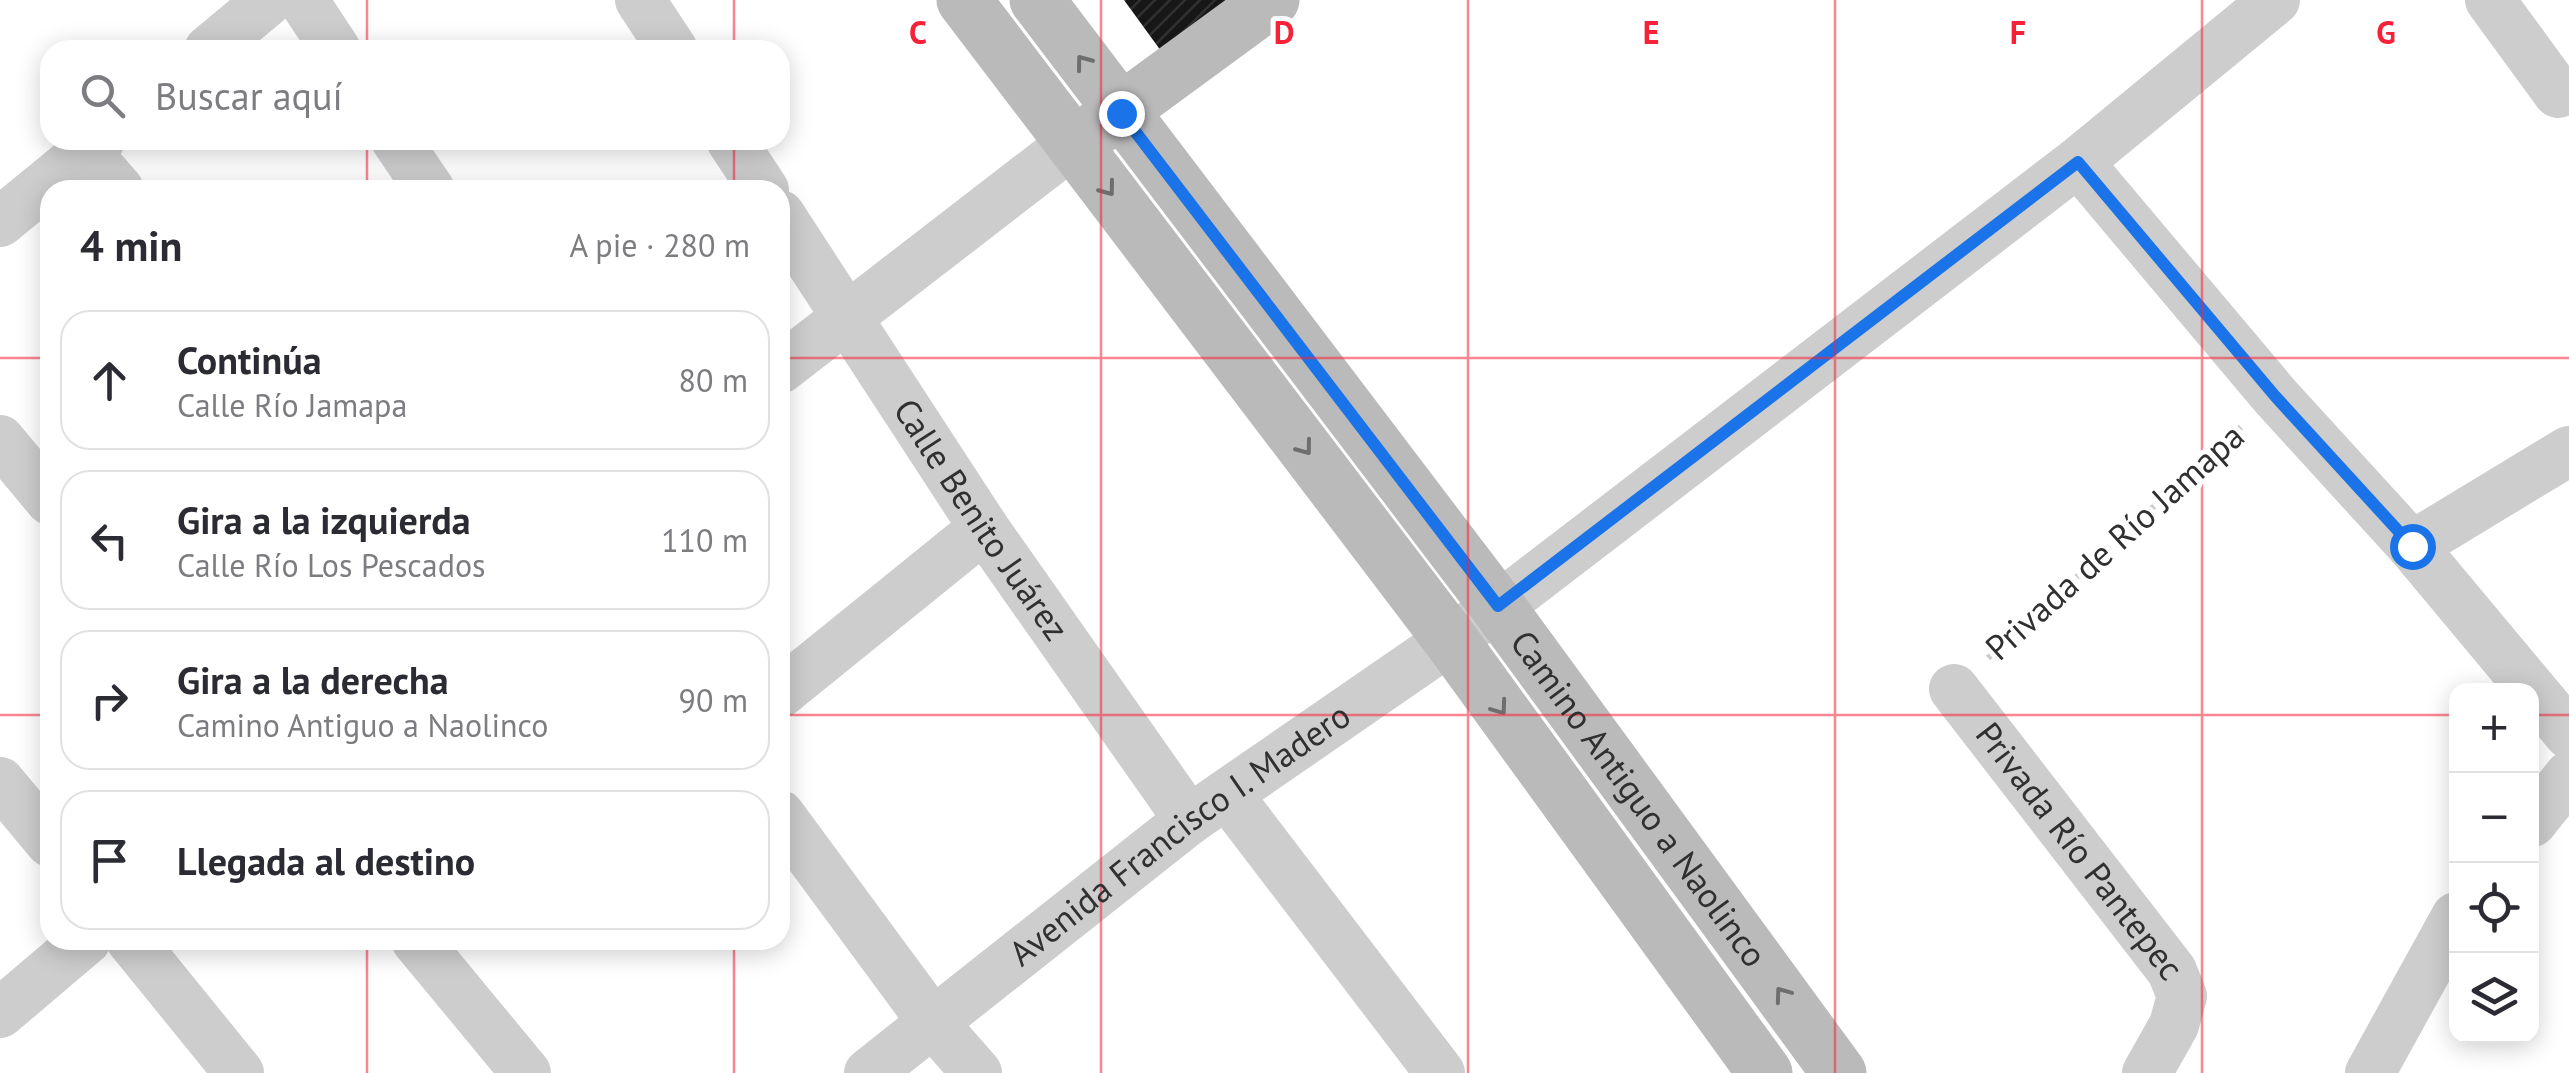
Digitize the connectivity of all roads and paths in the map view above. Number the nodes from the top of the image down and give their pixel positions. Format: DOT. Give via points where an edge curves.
graph roads {
  1 [pos="303,0"];
  2 [pos="640,0"];
  3 [pos="964,0"];
  4 [pos="1037,0"];
  5 [pos="1272,0"];
  6 [pos="2275,0"];
  7 [pos="2490,0"];
  8 [pos="253,6"];
  9 [pos="219,40"];
  10 [pos="329,40"];
  11 [pos="666,40"];
  12 [pos="2558,93"];
  13 [pos="1121,113"];
  14 [pos="1073,144"];
  15 [pos="88,150"];
  16 [pos="95,150"];
  17 [pos="403,150"];
  18 [pos="738,150"];
  19 [pos="2078,162"];
  20 [pos="51,180"];
  21 [pos="112,180"];
  22 [pos="423,180"];
  23 [pos="757,180"];
  24 [pos="40,189"];
  25 [pos="0,222"];
  26 [pos="790,230"];
  27 [pos="847,318"];
  28 [pos="790,361"];
  29 [pos="2275,396"];
  30 [pos="0,440"];
  31 [pos="2569,451"];
  32 [pos="40,488"];
  33 [pos="984,528"];
  34 [pos="2412,546"];
  35 [pos="1498,606"];
  36 [pos="1450,640"];
  37 [pos="790,686"];
  38 [pos="1954,689"];
  39 [pos="2569,734"];
  40 [pos="2569,776"];
  41 [pos="0,782"];
  42 [pos="1208,807"];
  43 [pos="2539,813"];
  44 [pos="790,829"];
  45 [pos="40,830"];
  46 [pos="2449,929"];
  47 [pos="74,950"];
  48 [pos="139,950"];
  49 [pos="424,950"];
  50 [pos="0,1013"];
  51 [pos="934,1024"];
  52 [pos="239,1073"];
  53 [pos="526,1073"];
  54 [pos="870,1073"];
  55 [pos="977,1073"];
  56 [pos="1440,1073"];
  57 [pos="1766,1073"];
  58 [pos="1840,1073"];
  59 [pos="2147,1073"];
  60 [pos="2370,1073"];
  1 -- 10 [label="street"];
  2 -- 11 [label="street"];
  3 -- 14 [label="main road, Camino Antiguo a Naolinco"];
  13 -- 4 [label="main road, Camino Antiguo a Naolinco, one-way"];
  5 -- 13 [label="main road"];
  6 -- 19 [label="street, Avenida Francisco I. Madero"];
  7 -- 12 [label="street"];
  8 -- 9 [label="street"];
  13 -- 14 [label="main road"];
  13 -- 35 [label="main road, Camino Antiguo a Naolinco"];
  14 -- 27 [label="street"];
  14 -- 36 [label="main road, Camino Antiguo a Naolinco, one-way"];
  15 -- 20 [label="street"];
  16 -- 21 [label="street"];
  17 -- 22 [label="street"];
  18 -- 23 [label="street"];
  19 -- 29 [label="street"];
  19 -- 35 [label="street, Avenida Francisco I. Madero"];
  24 -- 25 [label="street"];
  26 -- 27 [label="street, Calle Benito Juárez"];
  27 -- 28 [label="street"];
  27 -- 33 [label="street, Calle Benito Juárez"];
  29 -- 34 [label="street"];
  29 -- 38 [label="path, Privada de Río Jamapa"];
  30 -- 32 [label="street"];
  31 -- 34 [label="street"];
  33 -- 37 [label="street"];
  33 -- 42 [label="street, Calle Benito Juárez"];
  34 -- 39 [label="street"];
  35 -- 36 [label="street, Avenida Francisco I. Madero"];
  58 -- 35 [label="main road, Camino Antiguo a Naolinco, one-way"];
  36 -- 42 [label="street, Avenida Francisco I. Madero"];
  36 -- 57 [label="main road, Camino Antiguo a Naolinco, one-way"];
  38 -- 59 [label="street, Privada Río Pantepec" via="2172,972 2182,996"];
  40 -- 43 [label="street"];
  41 -- 45 [label="street"];
  42 -- 51 [label="street, Avenida Francisco I. Madero"];
  42 -- 56 [label="street, Calle Benito Juárez"];
  44 -- 51 [label="street"];
  46 -- 60 [label="street"];
  47 -- 50 [label="street"];
  48 -- 52 [label="street"];
  49 -- 53 [label="street"];
  51 -- 54 [label="street, Avenida Francisco I. Madero"];
  51 -- 55 [label="street"];
}
